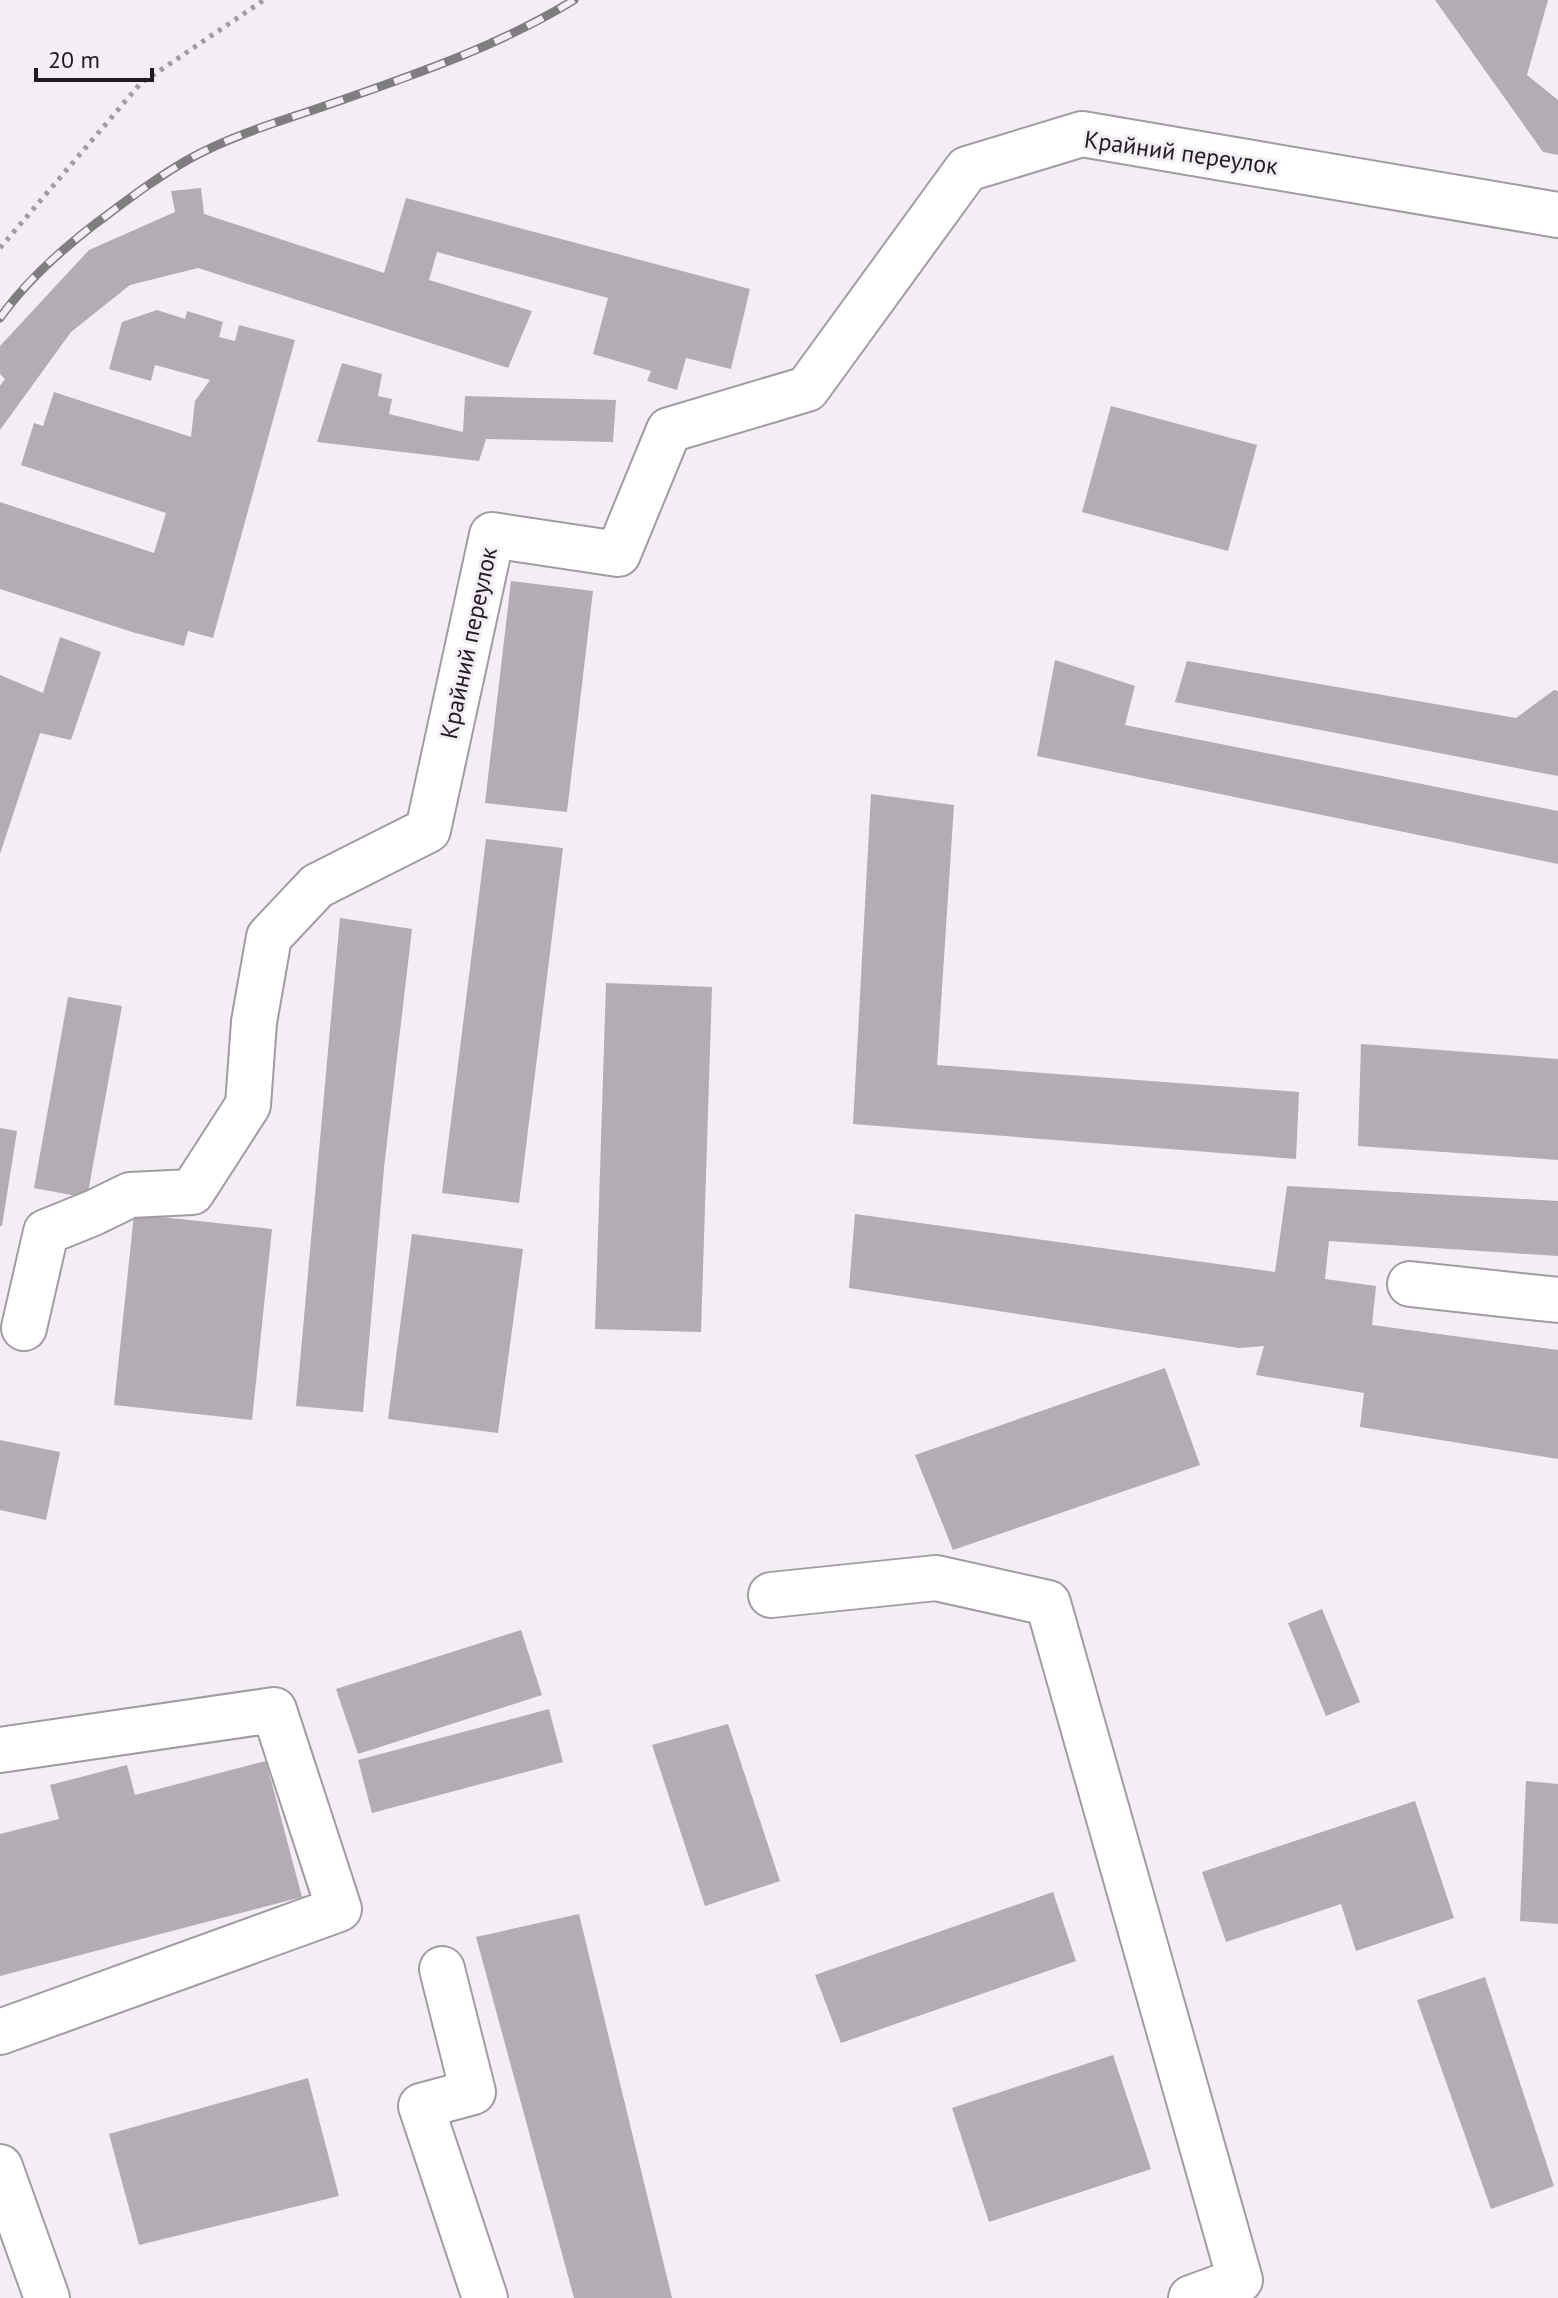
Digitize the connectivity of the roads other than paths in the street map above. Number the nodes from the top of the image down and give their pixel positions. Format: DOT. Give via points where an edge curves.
graph roads {
  1 [pos="1558,215"];
  2 [pos="1410,1284"];
  3 [pos="1558,1300"];
  4 [pos="24,1328"];
  5 [pos="771,1595"];
  6 [pos="0,1750"];
  7 [pos="442,1969"];
  8 [pos="0,2032"];
  9 [pos="0,2167"];
  10 [pos="47,2298"];
  11 [pos="485,2298"];
  12 [pos="1191,2298"];
  1 -- 4 [label="street, Крайний переулок" via="1082,134 967,169 807,389 669,430 618,554 492,535 428,830 317,886 269,937 254,1022 248,1105 192,1192 130,1195 46,1232"];
  2 -- 3 [label="street"];
  5 -- 12 [label="street" via="936,1578 1048,1603 1240,2280"];
  6 -- 8 [label="street" via="274,1710 339,1909"];
  7 -- 11 [label="street" via="473,2092 421,2106"];
  9 -- 10 [label="street"];
}
